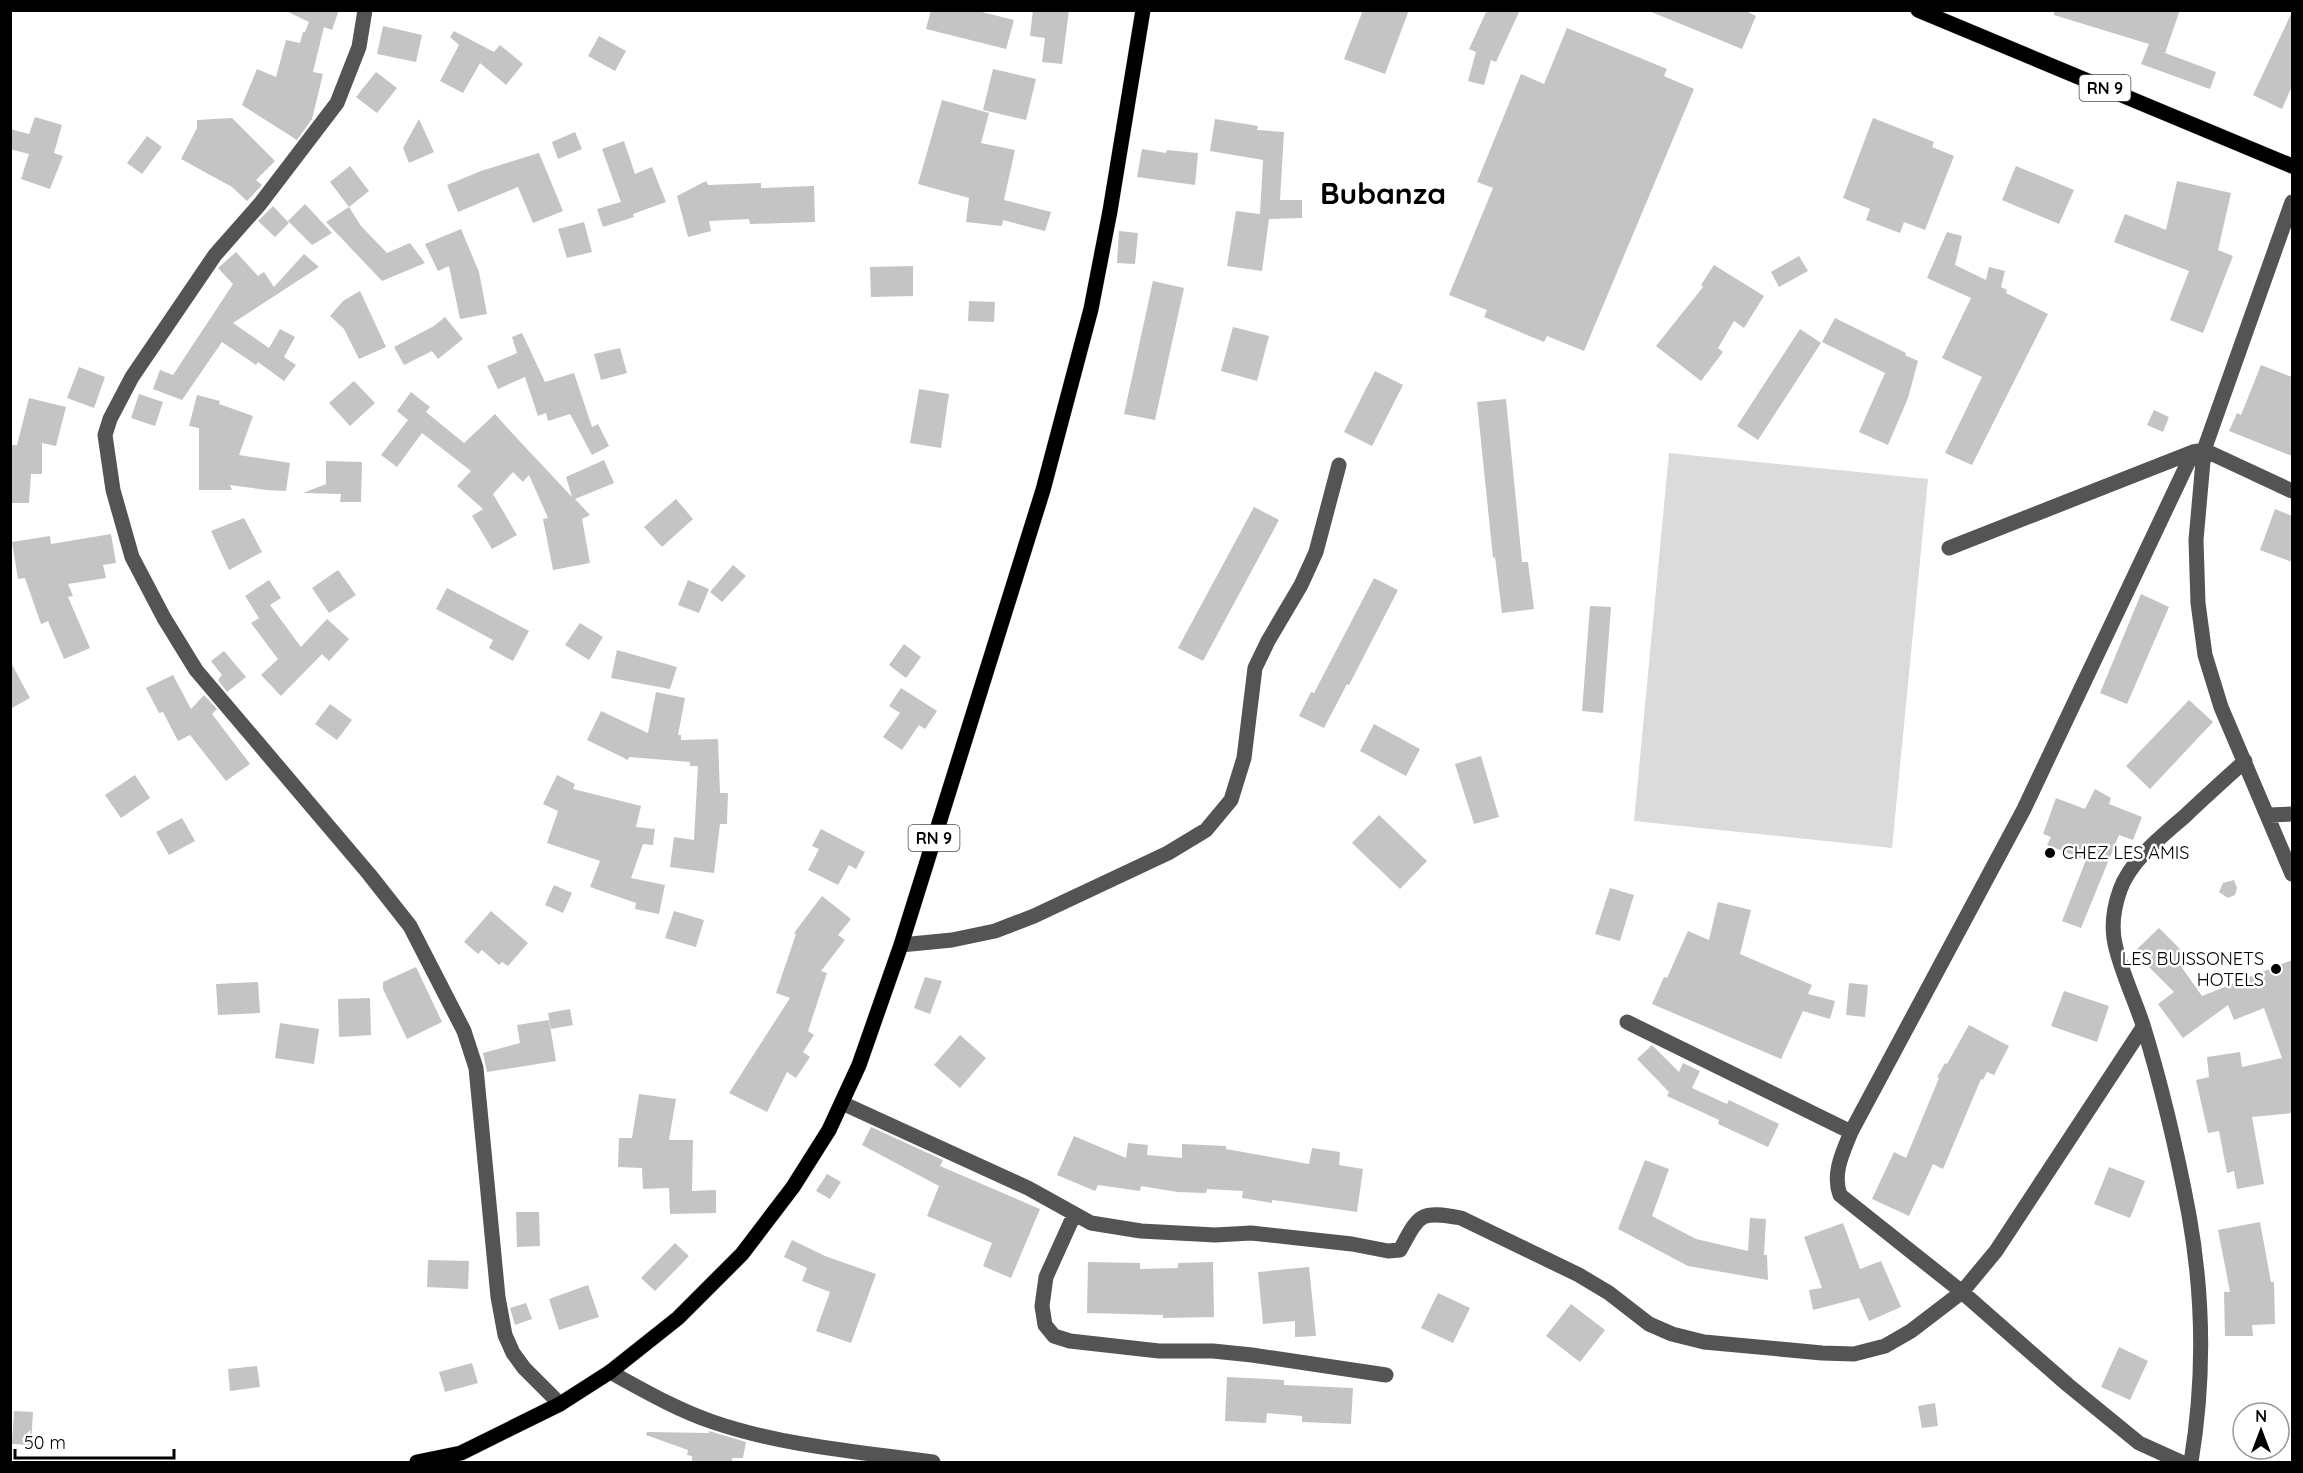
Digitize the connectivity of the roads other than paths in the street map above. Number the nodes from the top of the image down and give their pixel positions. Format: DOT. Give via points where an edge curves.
graph roads {
  1 [pos="365,10"];
  2 [pos="1143,10"];
  3 [pos="1918,10"];
  4 [pos="2292,166"];
  5 [pos="2292,202"];
  6 [pos="2198,451"];
  7 [pos="1339,465"];
  8 [pos="2292,491"];
  9 [pos="1949,548"];
  10 [pos="2245,761"];
  11 [pos="2292,814"];
  12 [pos="2269,815"];
  13 [pos="2292,874"];
  14 [pos="901,945"];
  15 [pos="1627,1022"];
  16 [pos="2143,1027"];
  17 [pos="842,1103"];
  18 [pos="1851,1132"];
  19 [pos="1074,1215"];
  20 [pos="1962,1292"];
  21 [pos="610,1372"];
  22 [pos="1386,1375"];
  23 [pos="560,1404"];
  24 [pos="462,1458"];
  25 [pos="417,1462"];
  26 [pos="933,1462"];
  27 [pos="2181,1462"];
  28 [pos="2191,1462"];
  1 -- 23 [label="street" via="359,47 337,103 260,204 215,255 132,377 105,435 113,490 132,557 164,618 196,670 410,926 464,1031 477,1078 496,1287 505,1335 524,1368"];
  2 -- 14 [label="main road, RN 9" via="1091,309 1043,490"];
  3 -- 4 [label="main road, RN 9 / RN 9"];
  5 -- 6 [label="street"];
  6 -- 8 [label="street"];
  6 -- 9 [label="street"];
  6 -- 10 [label="street" via="2198,603 2205,655 2221,708"];
  6 -- 18 [label="street" via="2024,809"];
  7 -- 14 [label="street" via="1316,552 1255,668 1245,758 1231,800 1206,830 1168,853 996,931"];
  10 -- 12 [label="street"];
  10 -- 16 [label="street" via="2144,853 2121,887 2115,904 2115,943"];
  11 -- 12 [label="street"];
  12 -- 13 [label="street"];
  14 -- 17 [label="main road, RN 9" via="860,1065"];
  15 -- 18 [label="street"];
  16 -- 20 [label="street" via="1996,1251"];
  16 -- 28 [label="street" via="2182,1183 2198,1281 2202,1363"];
  17 -- 19 [label="street" via="1028,1188"];
  17 -- 21 [label="main road, RN 9" via="793,1187 742,1254 678,1318"];
  18 -- 20 [label="street" via="1837,1174 1840,1195"];
  19 -- 20 [label="street" via="1091,1223 1141,1231 1251,1233 1388,1251 1400,1250 1415,1221 1428,1215 1461,1218 1579,1275 1649,1324 1672,1334 1704,1342 1798,1351 1854,1354 1885,1346"];
  19 -- 22 [label="street" via="1046,1277 1042,1306 1045,1325 1054,1336 1160,1351 1242,1354"];
  20 -- 27 [label="street" via="2139,1443"];
  21 -- 23 [label="main road, RN 9"];
  21 -- 26 [label="street" via="712,1422 830,1448"];
  23 -- 24 [label="main road, RN 9"];
  24 -- 25 [label="main road, RN 9"];
}
